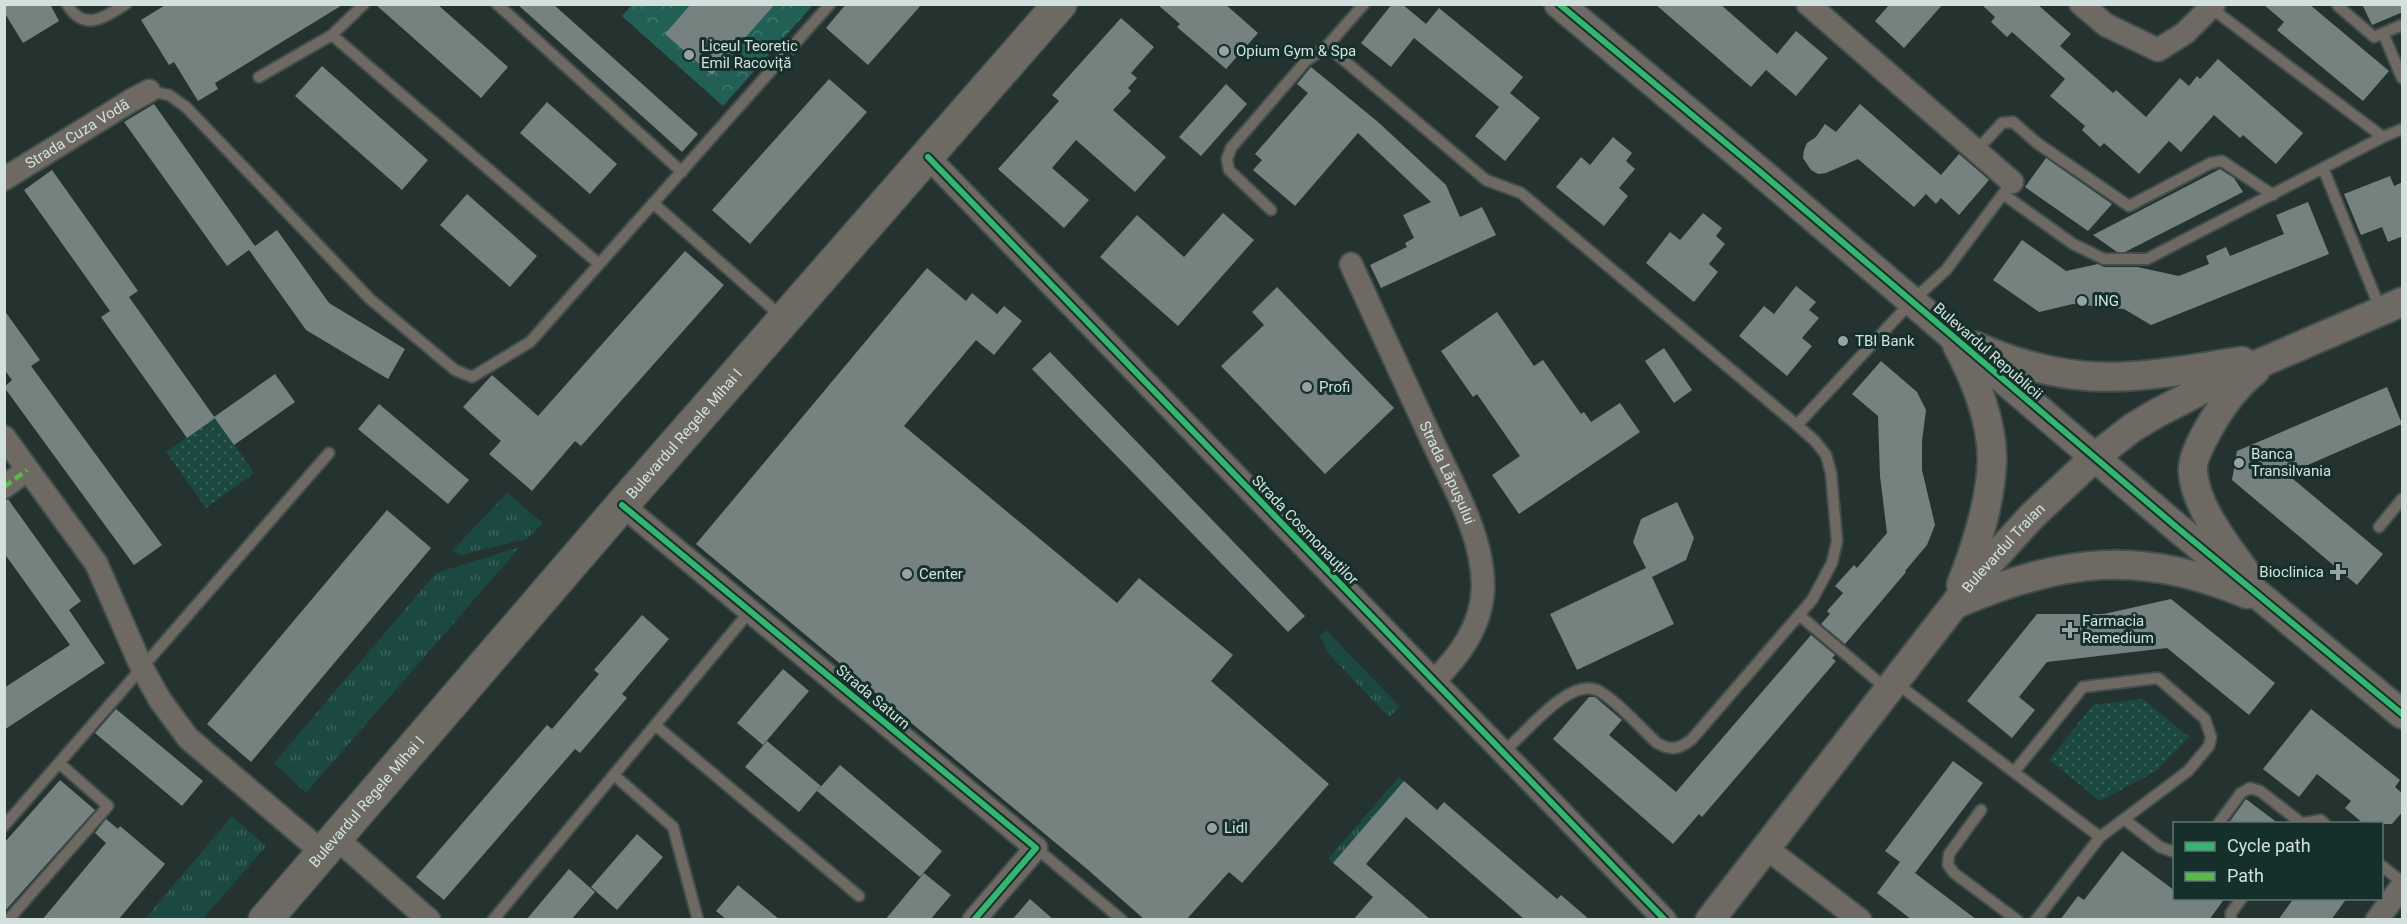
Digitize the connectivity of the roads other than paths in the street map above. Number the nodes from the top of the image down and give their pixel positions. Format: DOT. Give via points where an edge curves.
graph roads {
  1 [pos="67,4"];
  2 [pos="126,4"];
  3 [pos="364,4"];
  4 [pos="496,4"];
  5 [pos="830,4"];
  6 [pos="1060,4"];
  7 [pos="1364,4"];
  8 [pos="1559,4"];
  9 [pos="1808,4"];
  10 [pos="2082,4"];
  11 [pos="2340,4"];
  12 [pos="2213,6"];
  13 [pos="2403,25"];
  14 [pos="2384,33"];
  15 [pos="332,35"];
  16 [pos="1327,46"];
  17 [pos="259,77"];
  18 [pos="2403,78"];
  19 [pos="149,91"];
  20 [pos="2403,129"];
  21 [pos="2383,137"];
  22 [pos="1976,151"];
  23 [pos="928,157"];
  24 [pos="2324,168"];
  25 [pos="682,172"];
  26 [pos="4,179"];
  27 [pos="2007,188"];
  28 [pos="2273,195"];
  29 [pos="653,203"];
  30 [pos="1271,210"];
  31 [pos="599,264"];
  32 [pos="1351,264"];
  33 [pos="1912,301"];
  34 [pos="2392,307"];
  35 [pos="786,320"];
  36 [pos="1952,335"];
  37 [pos="2276,356"];
  38 [pos="1797,425"];
  39 [pos="4,437"];
  40 [pos="329,453"];
  41 [pos="2095,457"];
  42 [pos="27,470"];
  43 [pos="4,487"];
  44 [pos="2403,499"];
  45 [pos="622,505"];
  46 [pos="2379,527"];
  47 [pos="2271,604"];
  48 [pos="1954,605"];
  49 [pos="750,611"];
  50 [pos="1799,615"];
  51 [pos="142,668"];
  52 [pos="1434,681"];
  53 [pos="1890,685"];
  54 [pos="2403,714"];
  55 [pos="656,725"];
  56 [pos="1503,752"];
  57 [pos="59,763"];
  58 [pos="2014,772"];
  59 [pos="614,775"];
  60 [pos="1982,810"];
  61 [pos="2124,819"];
  62 [pos="2219,822"];
  63 [pos="2298,822"];
  64 [pos="2306,822"];
  65 [pos="2323,822"];
  66 [pos="4,826"];
  67 [pos="2100,837"];
  68 [pos="329,844"];
  69 [pos="1036,848"];
  70 [pos="1766,848"];
  71 [pos="2173,851"];
  72 [pos="2383,867"];
  73 [pos="2403,884"];
  74 [pos="859,896"];
  75 [pos="2241,900"];
  76 [pos="8,920"];
  77 [pos="265,920"];
  78 [pos="429,920"];
  79 [pos="493,920"];
  80 [pos="698,920"];
  81 [pos="974,920"];
  82 [pos="1122,920"];
  83 [pos="1665,920"];
  84 [pos="1710,920"];
  85 [pos="1860,920"];
  86 [pos="2017,920"];
  87 [pos="2036,920"];
  88 [pos="2231,920"];
  89 [pos="2377,920"];
  1 -- 2 [label="lane" via="72,13 84,20 99,21"];
  3 -- 15 [label="lane"];
  4 -- 25 [label="lane"];
  5 -- 25 [label="lane"];
  6 -- 23 [label="main road, Bulevardul Regele Mihai I"];
  7 -- 16 [label="lane"];
  8 -- 33 [label="street, Bulevardul Republicii"];
  9 -- 22 [label="street"];
  10 -- 12 [label="street" via="2106,25 2158,50 2185,33"];
  11 -- 14 [label="lane" via="2374,37"];
  12 -- 21 [label="lane"];
  13 -- 14 [label="lane"];
  14 -- 18 [label="lane"];
  15 -- 17 [label="lane"];
  15 -- 31 [label="lane"];
  16 -- 30 [label="lane" via="1306,61 1246,128 1227,159 1229,170"];
  16 -- 38 [label="lane" via="1486,180 1521,193"];
  19 -- 26 [label="street, Strada Cuza Vodă"];
  19 -- 31 [label="lane" via="169,95 186,107 370,299 455,370 472,377 530,342"];
  20 -- 21 [label="lane"];
  21 -- 24 [label="lane"];
  22 -- 27 [label="street"];
  22 -- 28 [label="lane" via="2002,123 2013,122 2128,206 2222,161"];
  23 -- 35 [label="main road, Bulevardul Regele Mihai I"];
  23 -- 52 [label="street, Strada Cosmonauților"];
  24 -- 28 [label="lane"];
  24 -- 34 [label="lane"];
  25 -- 29 [label="lane"];
  27 -- 28 [label="lane" via="2073,244 2104,259 2147,259"];
  27 -- 33 [label="lane" via="1946,270"];
  29 -- 31 [label="lane"];
  29 -- 35 [label="lane"];
  32 -- 52 [label="street, Strada Lăpușului" via="1469,521 1482,571 1482,598 1474,627 1465,647"];
  33 -- 36 [label="street, Bulevardul Republicii"];
  33 -- 38 [label="lane"];
  34 -- 37 [label="street, Bulevardul Traian"];
  35 -- 45 [label="main road, Bulevardul Regele Mihai I"];
  36 -- 37 [label="street" via="2016,361 2086,376 2167,372"];
  36 -- 41 [label="street, Bulevardul Republicii"];
  36 -- 48 [label="street" via="1978,394 1992,458 1980,534"];
  37 -- 41 [label="street, Bulevardul Traian" via="2157,413"];
  37 -- 47 [label="street" via="2244,379 2219,411 2202,440 2192,471 2204,509 2224,543"];
  38 -- 50 [label="lane" via="1826,455 1837,541 1823,582"];
  39 -- 42 [label="street"];
  40 -- 51 [label="lane"];
  41 -- 47 [label="street, Bulevardul Republicii"];
  41 -- 48 [label="street, Bulevardul Traian" via="2032,516"];
  42 -- 43 [label="street"];
  42 -- 51 [label="street" via="96,563"];
  44 -- 46 [label="lane"];
  45 -- 49 [label="street, Strada Saturn"];
  45 -- 68 [label="main road, Bulevardul Regele Mihai I"];
  47 -- 48 [label="street" via="2186,573 2104,564 2025,578"];
  47 -- 54 [label="street, Bulevardul Republicii"];
  48 -- 53 [label="street, Bulevardul Traian"];
  49 -- 55 [label="lane"];
  49 -- 69 [label="street, Strada Saturn"];
  50 -- 53 [label="lane"];
  50 -- 56 [label="lane" via="1684,745 1667,748 1657,743 1607,697 1588,688 1560,698"];
  51 -- 57 [label="lane"];
  51 -- 68 [label="street" via="188,738"];
  52 -- 56 [label="street, Strada Cosmonauților"];
  53 -- 58 [label="lane"];
  53 -- 70 [label="street, Bulevardul Traian"];
  55 -- 59 [label="lane"];
  55 -- 74 [label="lane"];
  56 -- 83 [label="street, Strada Cosmonauților"];
  57 -- 66 [label="lane"];
  57 -- 76 [label="lane" via="108,806"];
  58 -- 61 [label="lane" via="2083,687 2158,678 2205,719 2211,737 2209,746 2188,771"];
  58 -- 67 [label="lane"];
  59 -- 79 [label="lane"];
  59 -- 80 [label="lane" via="673,827"];
  60 -- 86 [label="lane" via="1948,854 1948,865"];
  61 -- 67 [label="lane"];
  61 -- 71 [label="lane"];
  62 -- 63 [label="lane" via="2241,793 2250,788 2260,791"];
  64 -- 65 [label="lane"];
  67 -- 87 [label="lane"];
  68 -- 77 [label="main road, Bulevardul Regele Mihai I"];
  68 -- 78 [label="street"];
  69 -- 81 [label="street"];
  69 -- 82 [label="lane"];
  70 -- 84 [label="street, Bulevardul Traian"];
  70 -- 85 [label="street"];
  72 -- 73 [label="lane"];
  73 -- 89 [label="street"];
  75 -- 88 [label="lane" via="2231,913"];
}
